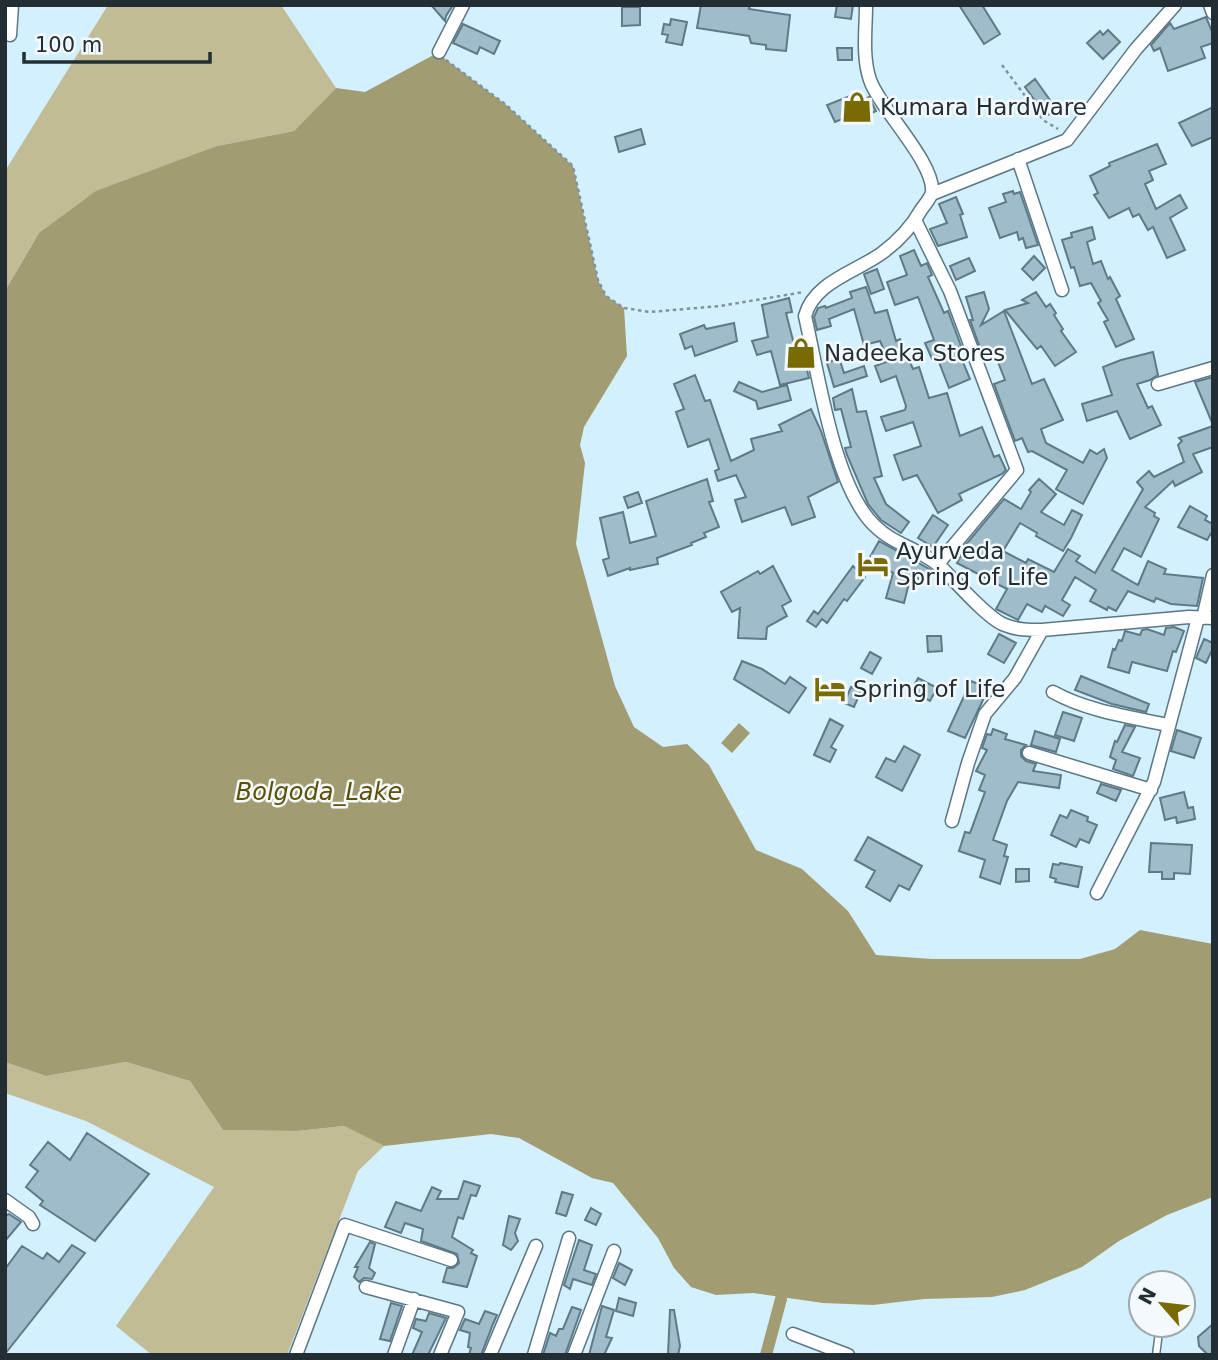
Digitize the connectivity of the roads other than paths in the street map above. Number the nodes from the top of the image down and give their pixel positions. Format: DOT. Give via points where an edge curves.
graph roads {
  1 [pos="12,5"];
  2 [pos="463,5"];
  3 [pos="866,5"];
  4 [pos="1175,5"];
  5 [pos="1210,5"];
  6 [pos="1213,13"];
  7 [pos="10,34"];
  8 [pos="439,52"];
  9 [pos="1018,159"];
  10 [pos="932,194"];
  11 [pos="915,220"];
  12 [pos="1062,290"];
  13 [pos="1213,368"];
  14 [pos="1158,384"];
  15 [pos="938,564"];
  16 [pos="1213,575"];
  17 [pos="1204,618"];
  18 [pos="1042,630"];
  19 [pos="1053,692"];
  20 [pos="1168,725"];
  21 [pos="1029,753"];
  22 [pos="1151,790"];
  23 [pos="952,821"];
  24 [pos="1097,893"];
  25 [pos="5,1200"];
  26 [pos="33,1224"];
  27 [pos="569,1238"];
  28 [pos="536,1246"];
  29 [pos="614,1251"];
  30 [pos="451,1260"];
  31 [pos="366,1287"];
  32 [pos="414,1299"];
  33 [pos="793,1334"];
  34 [pos="296,1355"];
  35 [pos="394,1355"];
  36 [pos="440,1355"];
  37 [pos="490,1355"];
  38 [pos="534,1355"];
  39 [pos="574,1355"];
  40 [pos="848,1355"];
  1 -- 7 [label="street"];
  2 -- 8 [label="street"];
  3 -- 10 [label="street" via="870,82 922,162"];
  4 -- 9 [label="street" via="1067,140"];
  5 -- 6 [label="street"];
  9 -- 10 [label="street"];
  9 -- 12 [label="street"];
  10 -- 11 [label="street"];
  11 -- 15 [label="street" via="950,290 1017,470"];
  11 -- 15 [label="street" via="882,253 818,292 805,316 828,424 849,488 875,527"];
  13 -- 14 [label="street"];
  15 -- 18 [label="street" via="1003,625"];
  16 -- 17 [label="street"];
  17 -- 18 [label="street"];
  17 -- 20 [label="street"];
  18 -- 23 [label="street" via="1015,678 985,715"];
  19 -- 20 [label="street" via="1096,708"];
  20 -- 22 [label="street"];
  21 -- 22 [label="street"];
  22 -- 24 [label="street"];
  25 -- 26 [label="street"];
  27 -- 38 [label="street"];
  28 -- 37 [label="street"];
  29 -- 39 [label="street"];
  30 -- 34 [label="street" via="345,1225"];
  31 -- 32 [label="street"];
  32 -- 35 [label="street"];
  32 -- 36 [label="street" via="458,1312"];
  33 -- 40 [label="street"];
}
